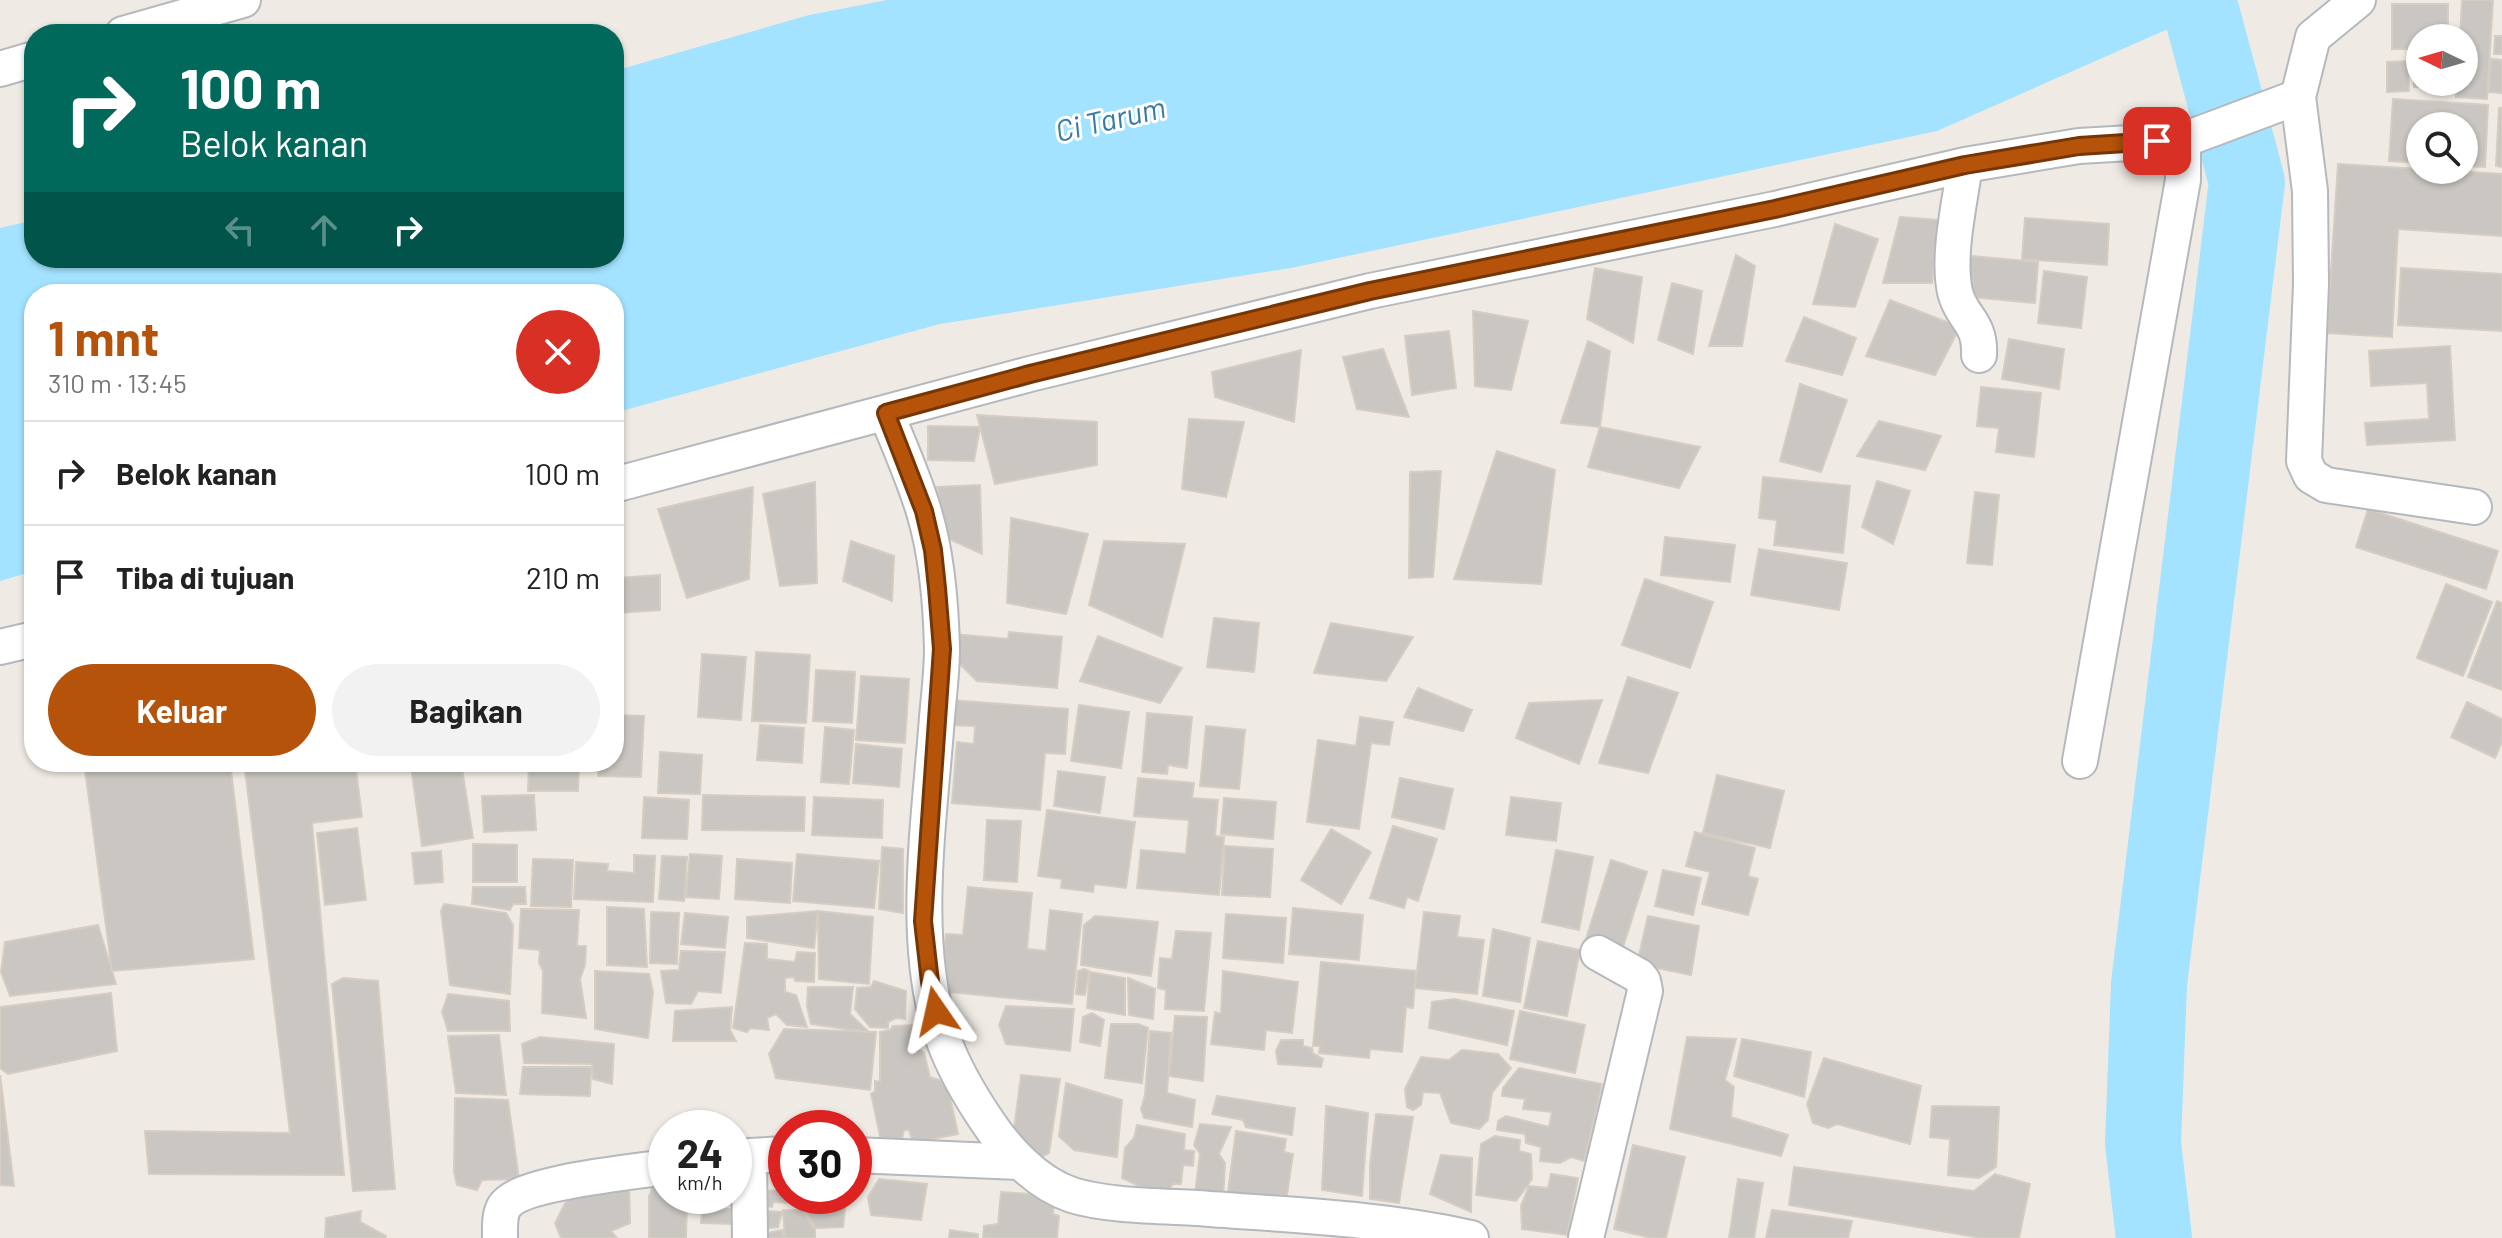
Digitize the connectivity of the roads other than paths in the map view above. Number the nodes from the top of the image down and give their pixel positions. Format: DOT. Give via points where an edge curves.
graph roads {
  1 [pos="243,0"];
  2 [pos="2358,0"];
  3 [pos="158,24"];
  4 [pos="24,62"];
  5 [pos="0,69"];
  6 [pos="2298,97"];
  7 [pos="2193,136"];
  8 [pos="1965,165"];
  9 [pos="1979,355"];
  10 [pos="886,413"];
  11 [pos="624,482"];
  12 [pos="2474,507"];
  13 [pos="24,641"];
  14 [pos="0,647"];
  15 [pos="2080,761"];
  16 [pos="1598,953"];
  17 [pos="872,1156"];
  18 [pos="1019,1162"];
  19 [pos="648,1170"];
  20 [pos="747,1214"];
  21 [pos="1331,1228"];
  22 [pos="500,1238"];
  23 [pos="750,1238"];
  24 [pos="1471,1238"];
  25 [pos="1586,1238"];
  1 -- 3 [label="street"];
  2 -- 6 [label="street" via="2313,37"];
  4 -- 5 [label="street"];
  6 -- 7 [label="street"];
  6 -- 12 [label="street" via="2310,191 2304,461 2311,476 2326,485"];
  7 -- 8 [label="street" via="2079,146"];
  7 -- 15 [label="street"];
  8 -- 9 [label="street" via="1953,275 1955,293 1980,340"];
  8 -- 10 [label="street" via="1370,291"];
  10 -- 11 [label="street"];
  10 -- 18 [label="street" via="924,511 939,603 942,649 923,921 930,982 943,1040 970,1095"];
  13 -- 14 [label="street"];
  16 -- 25 [label="street" via="1639,976 1645,991"];
  17 -- 18 [label="street"];
  18 -- 21 [label="street" via="1076,1196"];
  19 -- 22 [label="street" via="537,1187 504,1207"];
  20 -- 23 [label="street"];
  21 -- 24 [label="street" via="1436,1230"];
}
